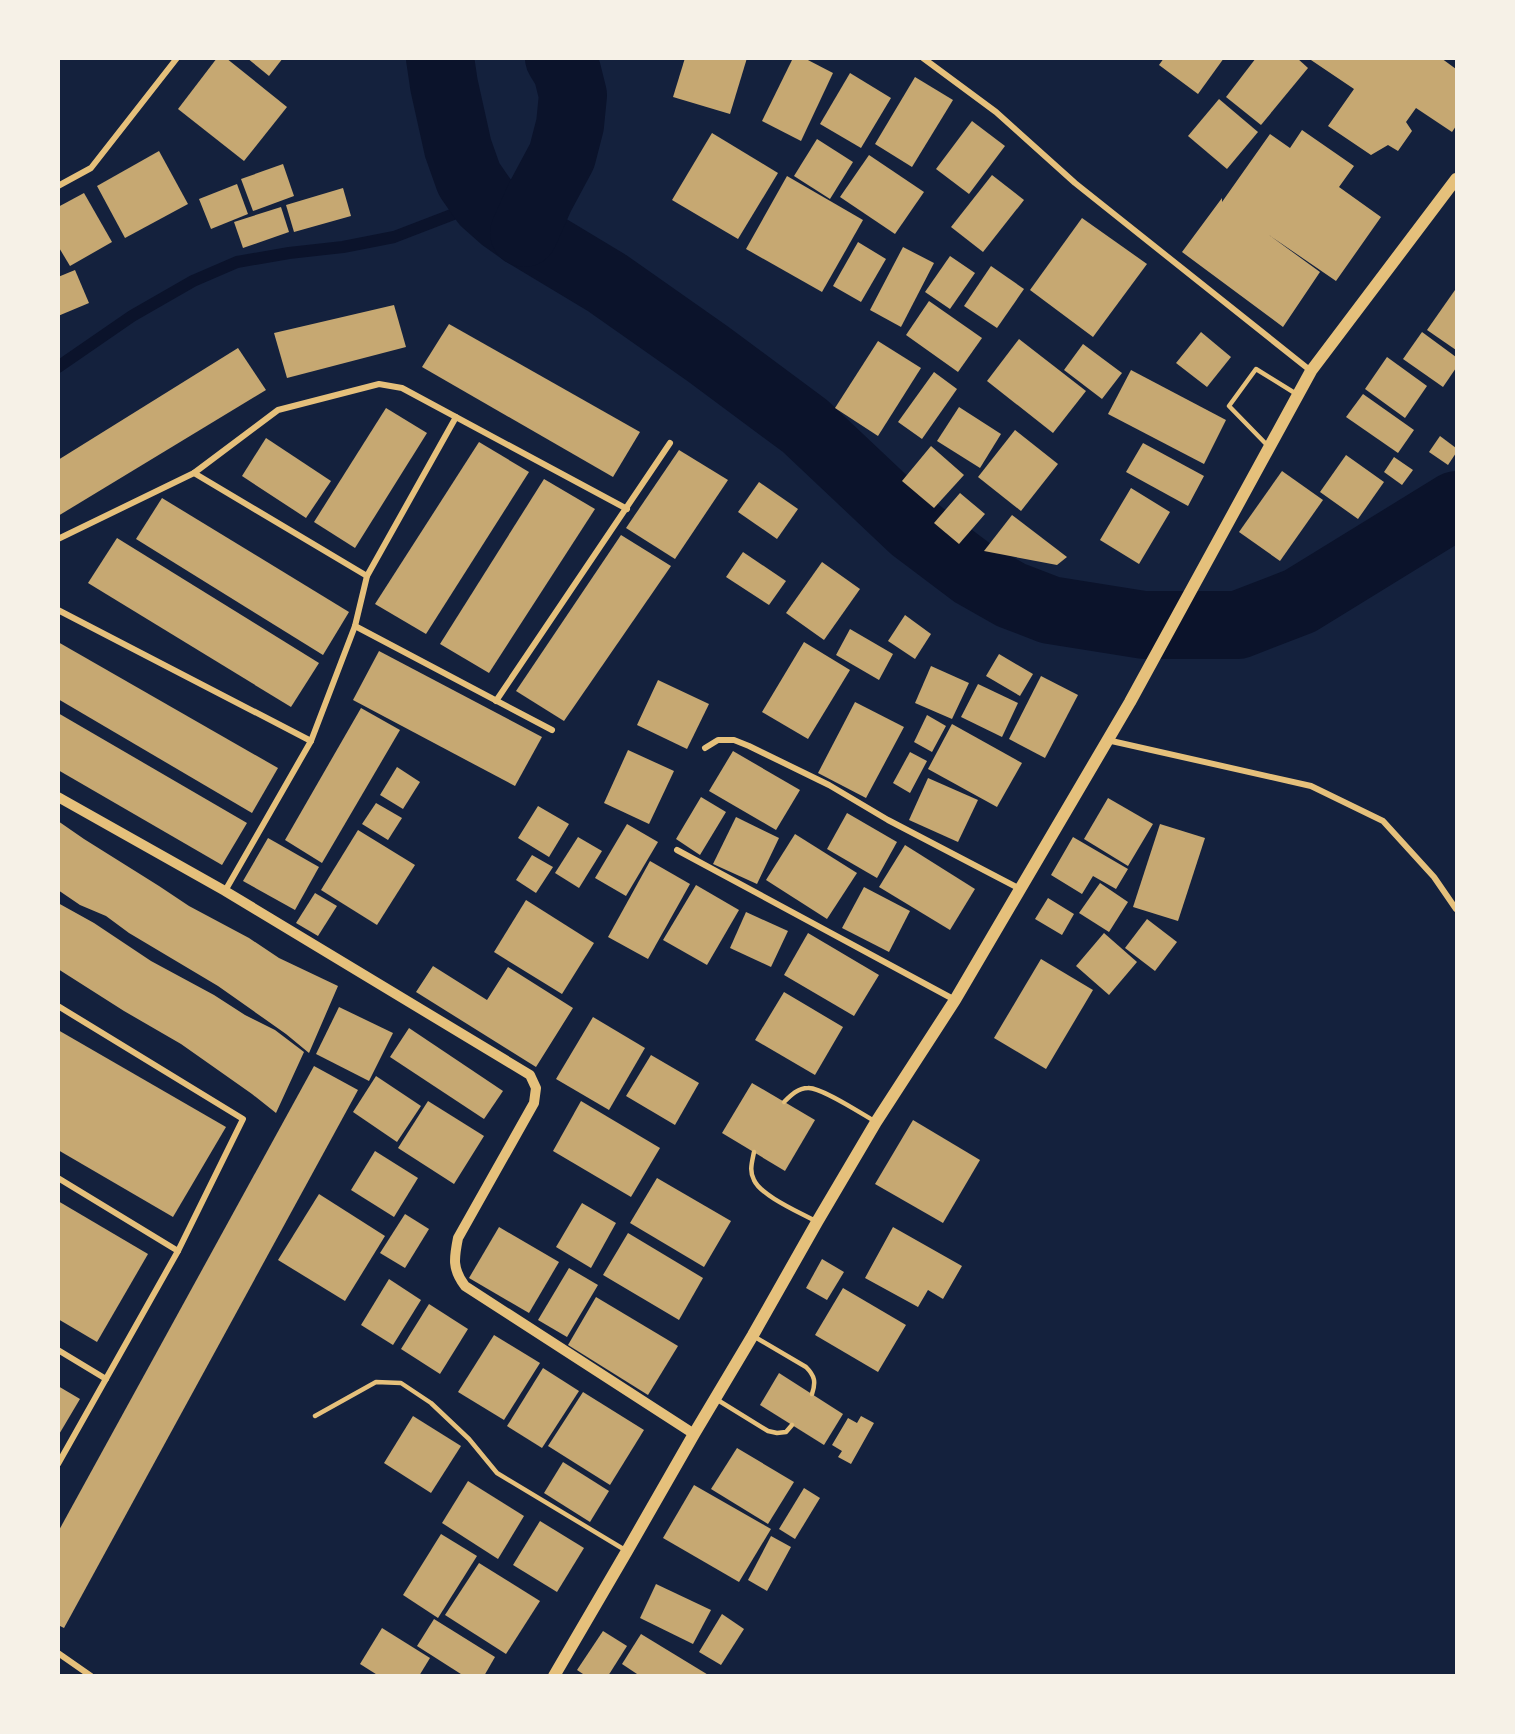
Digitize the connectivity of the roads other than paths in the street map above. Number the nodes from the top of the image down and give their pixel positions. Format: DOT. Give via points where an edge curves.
graph roads {
  1 [pos="177,58"];
  2 [pos="923,58"];
  3 [pos="1456,179"];
  4 [pos="58,186"];
  5 [pos="1311,371"];
  6 [pos="1298,395"];
  7 [pos="456,417"];
  8 [pos="670,443"];
  9 [pos="1270,448"];
  10 [pos="194,473"];
  11 [pos="627,508"];
  12 [pos="58,539"];
  13 [pos="367,576"];
  14 [pos="58,610"];
  15 [pos="355,626"];
  16 [pos="496,701"];
  17 [pos="552,730"];
  18 [pos="1107,740"];
  19 [pos="310,741"];
  20 [pos="705,748"];
  21 [pos="58,796"];
  22 [pos="677,850"];
  23 [pos="1021,889"];
  24 [pos="225,891"];
  25 [pos="1456,909"];
  26 [pos="956,1000"];
  27 [pos="58,1006"];
  28 [pos="784,1102"];
  29 [pos="876,1122"];
  30 [pos="754,1152"];
  31 [pos="58,1178"];
  32 [pos="817,1222"];
  33 [pos="178,1251"];
  34 [pos="753,1335"];
  35 [pos="58,1350"];
  36 [pos="106,1379"];
  37 [pos="812,1394"];
  38 [pos="716,1399"];
  39 [pos="315,1416"];
  40 [pos="792,1425"];
  41 [pos="694,1434"];
  42 [pos="58,1464"];
  43 [pos="627,1551"];
  44 [pos="58,1653"];
  45 [pos="91,1676"];
  46 [pos="554,1676"];
  1 -- 4 [label="street" via="90,168"];
  2 -- 5 [label="street" via="996,112 1075,183"];
  3 -- 5 [label="main road"];
  5 -- 6 [label="main road"];
  6 -- 9 [label="main road"];
  6 -- 9 [label="lane" via="1256,369 1229,406"];
  7 -- 10 [label="street" via="402,388 379,384 278,410"];
  7 -- 11 [label="street"];
  7 -- 13 [label="street"];
  8 -- 11 [label="street"];
  9 -- 18 [label="main road"];
  10 -- 12 [label="street"];
  10 -- 13 [label="street"];
  11 -- 16 [label="street"];
  13 -- 15 [label="street"];
  14 -- 19 [label="street"];
  15 -- 16 [label="street"];
  15 -- 19 [label="street"];
  16 -- 17 [label="street"];
  18 -- 23 [label="main road"];
  18 -- 25 [label="street" via="1311,786 1383,821"];
  19 -- 24 [label="street"];
  20 -- 23 [label="street" via="718,740 734,740 749,746"];
  21 -- 24 [label="street"];
  22 -- 26 [label="street"];
  23 -- 26 [label="main road"];
  24 -- 41 [label="street" via="530,1075 536,1088 534,1103 458,1238 454,1257 457,1276 465,1286"];
  26 -- 29 [label="main road"];
  27 -- 33 [label="street" via="243,1119"];
  28 -- 29 [label="lane" via="794,1092 809,1087"];
  29 -- 32 [label="main road"];
  30 -- 32 [label="lane" via="753,1180 763,1192"];
  31 -- 33 [label="street"];
  32 -- 34 [label="main road"];
  33 -- 36 [label="street"];
  34 -- 37 [label="lane" via="812,1373 816,1383"];
  34 -- 38 [label="main road"];
  35 -- 36 [label="street"];
  36 -- 42 [label="street"];
  38 -- 40 [label="lane" via="768,1431 786,1432"];
  38 -- 41 [label="main road"];
  39 -- 43 [label="lane" via="376,1382 401,1383 431,1403 497,1473"];
  41 -- 43 [label="main road"];
  43 -- 46 [label="main road"];
  44 -- 45 [label="street"];
}
